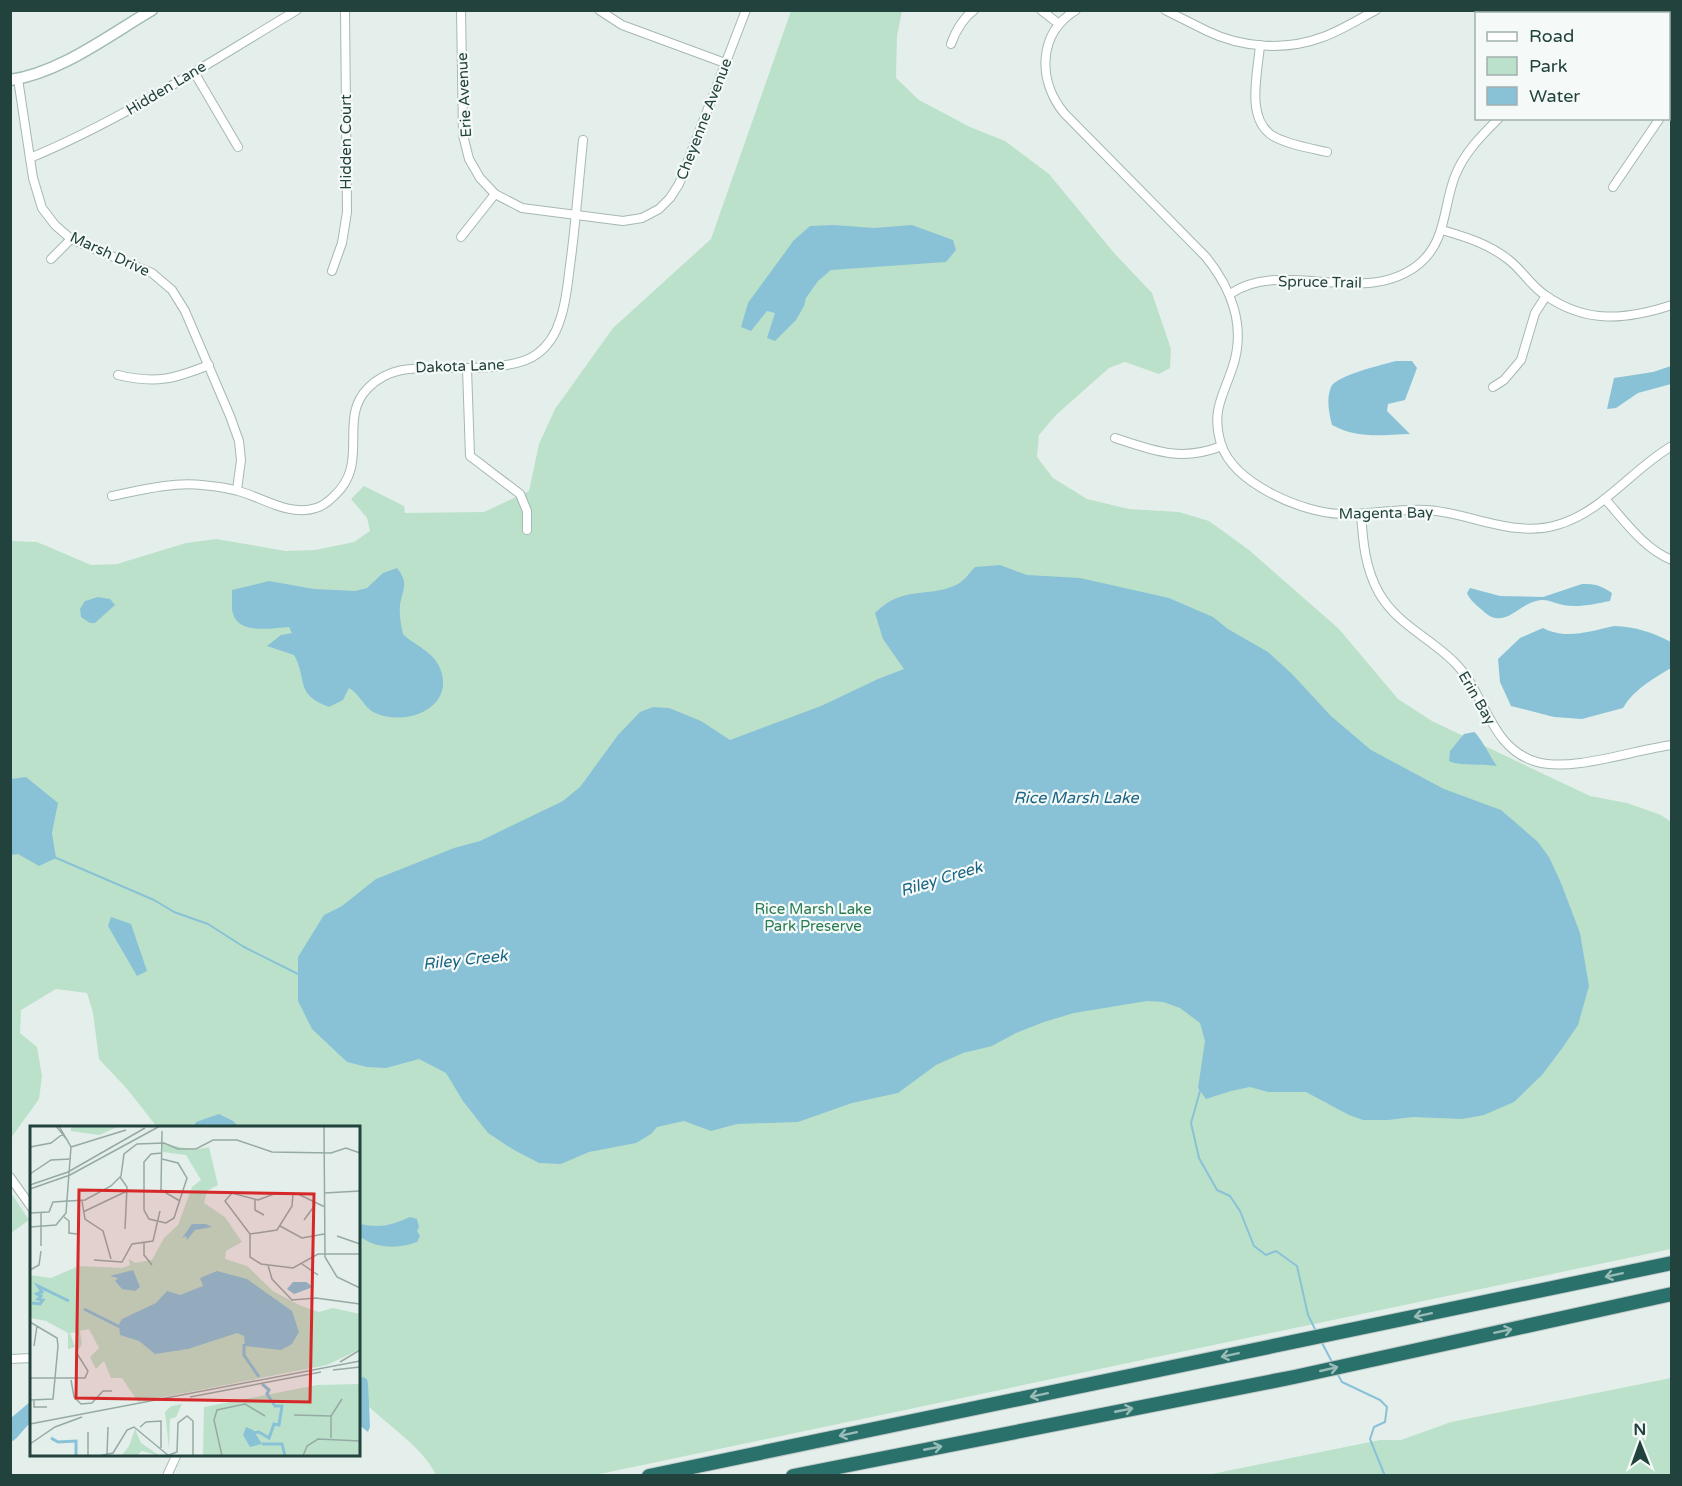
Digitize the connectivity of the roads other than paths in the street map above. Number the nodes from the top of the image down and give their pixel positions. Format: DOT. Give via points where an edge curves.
graph roads {
  1 [pos="152,10"];
  2 [pos="297,10"];
  3 [pos="345,10"];
  4 [pos="461,10"];
  5 [pos="599,10"];
  6 [pos="746,10"];
  7 [pos="974,10"];
  8 [pos="1041,10"];
  9 [pos="1076,10"];
  10 [pos="1165,10"];
  11 [pos="1377,10"];
  12 [pos="1059,24"];
  13 [pos="951,44"];
  14 [pos="1260,45"];
  15 [pos="725,63"];
  16 [pos="194,72"];
  17 [pos="14,79"];
  18 [pos="1497,120"];
  19 [pos="1659,120"];
  20 [pos="583,140"];
  21 [pos="238,147"];
  22 [pos="1327,152"];
  23 [pos="30,158"];
  24 [pos="1613,187"];
  25 [pos="495,194"];
  26 [pos="576,216"];
  27 [pos="1442,230"];
  28 [pos="461,237"];
  29 [pos="71,239"];
  30 [pos="51,259"];
  31 [pos="332,271"];
  32 [pos="1230,294"];
  33 [pos="1546,296"];
  34 [pos="1671,305"];
  35 [pos="209,365"];
  36 [pos="467,368"];
  37 [pos="118,375"];
  38 [pos="1493,387"];
  39 [pos="1115,438"];
  40 [pos="1222,446"];
  41 [pos="1671,446"];
  42 [pos="237,490"];
  43 [pos="112,496"];
  44 [pos="1605,499"];
  45 [pos="1361,514"];
  46 [pos="527,530"];
  47 [pos="1671,560"];
  48 [pos="1671,744"];
  49 [pos="10,1177"];
  50 [pos="30,1205"];
  51 [pos="1671,1263"];
  52 [pos="1671,1294"];
  53 [pos="30,1358"];
  54 [pos="10,1359"];
  55 [pos="177,1456"];
  56 [pos="167,1476"];
  57 [pos="649,1476"];
  58 [pos="793,1476"];
  1 -- 17 [label="street" via="40,73"];
  2 -- 16 [label="street, Hidden Lane"];
  3 -- 31 [label="street, Hidden Court" via="347,212"];
  4 -- 25 [label="street, Erie Avenue" via="463,135 469,159"];
  5 -- 15 [label="street" via="621,25"];
  6 -- 15 [label="street, Cheyenne Avenue"];
  7 -- 13 [label="street" via="958,27"];
  8 -- 12 [label="street"];
  9 -- 12 [label="street, Magenta Bay"];
  10 -- 14 [label="street" via="1215,34"];
  11 -- 14 [label="street" via="1323,37 1280,46"];
  12 -- 32 [label="street, Magenta Bay" via="1045,63 1055,102 1206,256"];
  14 -- 22 [label="street" via="1256,104 1259,122 1275,136"];
  15 -- 26 [label="street, Cheyenne Avenue" via="680,184 670,198 642,218 622,222"];
  16 -- 21 [label="street"];
  16 -- 23 [label="street, Hidden Lane" via="111,121"];
  17 -- 23 [label="street, Marsh Drive"];
  18 -- 27 [label="street, Spruce Trail" via="1461,162"];
  19 -- 24 [label="street"];
  20 -- 26 [label="street, Dakota Lane"];
  23 -- 29 [label="street, Marsh Drive" via="42,208"];
  25 -- 26 [label="street, Erie Avenue" via="522,208"];
  25 -- 28 [label="street"];
  26 -- 36 [label="street, Dakota Lane" via="560,320 550,340 537,355 512,364"];
  27 -- 32 [label="street, Spruce Trail" via="1420,263 1393,278 1363,284 1275,280 1239,288"];
  27 -- 33 [label="street" via="1494,250"];
  29 -- 30 [label="street"];
  29 -- 35 [label="street, Marsh Drive" via="152,273 172,290"];
  32 -- 40 [label="street, Magenta Bay" via="1237,338 1233,365 1218,404"];
  33 -- 34 [label="street" via="1561,305 1598,316 1635,316"];
  33 -- 38 [label="street" via="1535,313 1521,360"];
  35 -- 37 [label="street" via="155,381"];
  35 -- 42 [label="street, Marsh Drive" via="239,441"];
  36 -- 42 [label="street, Dakota Lane" via="404,368 370,386 356,408 350,476 340,491 315,509 294,510"];
  36 -- 46 [label="street" via="470,456 520,494"];
  39 -- 40 [label="street" via="1171,455 1199,454"];
  40 -- 45 [label="street, Magenta Bay" via="1237,470 1262,488 1311,509"];
  41 -- 44 [label="street, Magenta Bay" via="1640,467"];
  42 -- 43 [label="street, Dakota Lane" via="165,485"];
  44 -- 45 [label="street, Magenta Bay" via="1571,521 1538,529 1428,510"];
  44 -- 47 [label="street" via="1635,533"];
  45 -- 48 [label="street, Erin Bay" via="1366,560 1380,594 1402,623 1453,660 1509,746 1535,761 1565,766"];
  49 -- 50 [label="street"];
  51 -- 57 [label="highway, one-way"];
  58 -- 52 [label="highway, one-way" via="1294,1377"];
  53 -- 54 [label="street"];
  55 -- 56 [label="street"];
}
